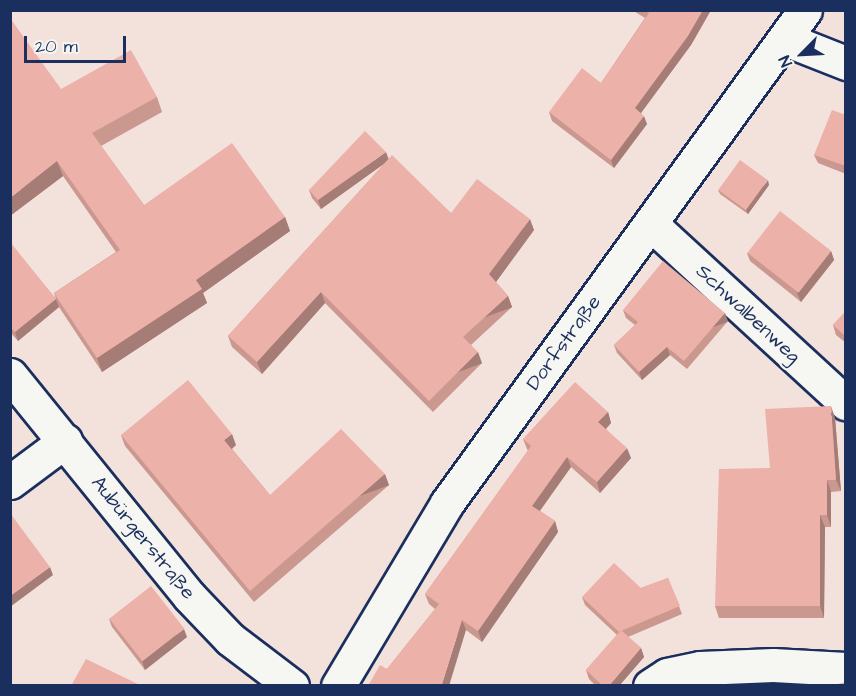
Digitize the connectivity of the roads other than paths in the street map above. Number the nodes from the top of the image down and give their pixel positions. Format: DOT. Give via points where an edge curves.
graph roads {
  1 [pos="804,10"];
  2 [pos="785,39"];
  3 [pos="846,63"];
  4 [pos="651,224"];
  5 [pos="10,375"];
  6 [pos="846,403"];
  7 [pos="65,441"];
  8 [pos="10,482"];
  9 [pos="846,669"];
  10 [pos="292,686"];
  11 [pos="338,686"];
  12 [pos="650,686"];
  1 -- 2 [label="street, Dorfstraße"];
  2 -- 3 [label="street"];
  2 -- 4 [label="street, Dorfstraße"];
  4 -- 6 [label="street, Schwalbenweg"];
  4 -- 11 [label="street, Dorfstraße" via="447,503"];
  5 -- 7 [label="street, Aubürgerstraße"];
  7 -- 8 [label="street"];
  7 -- 10 [label="street, Aubürgerstraße" via="189,596 230,639"];
  9 -- 12 [label="street" via="772,665 699,668 668,675"];
}
